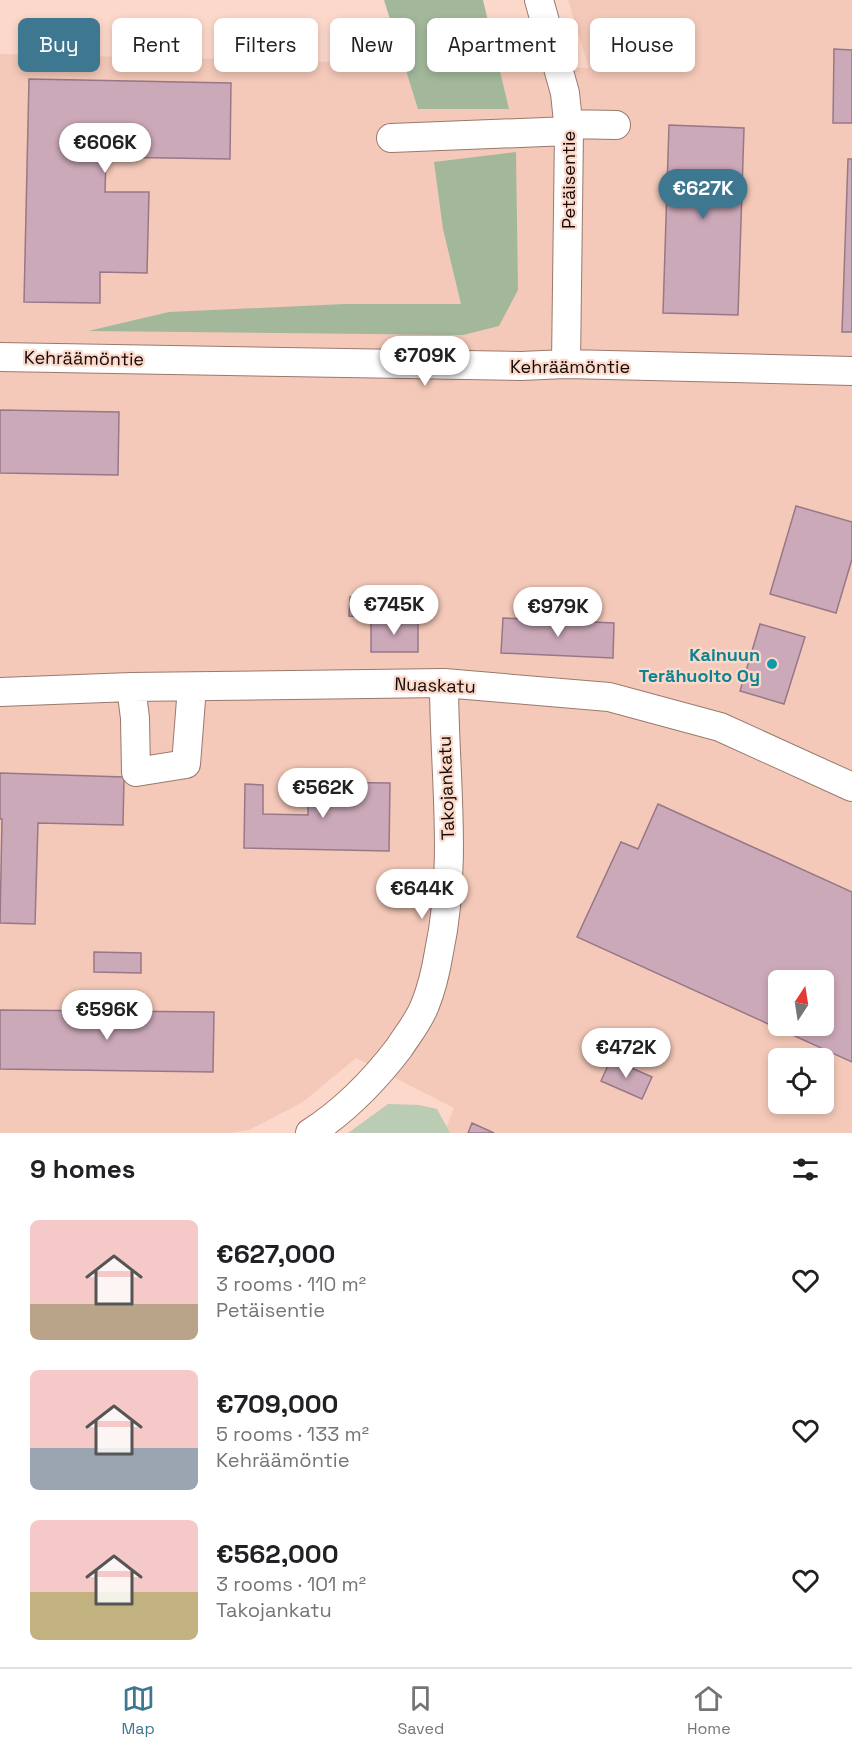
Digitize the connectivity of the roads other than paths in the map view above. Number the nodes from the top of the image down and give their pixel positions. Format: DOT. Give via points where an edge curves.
graph roads {
  1 [pos="539,0"];
  2 [pos="616,125"];
  3 [pos="569,127"];
  4 [pos="391,138"];
  5 [pos="0,357"];
  6 [pos="566,364"];
  7 [pos="852,371"];
  8 [pos="444,683"];
  9 [pos="131,687"];
  10 [pos="192,687"];
  11 [pos="0,692"];
  12 [pos="852,787"];
  13 [pos="310,1133"];
  1 -- 3 [label="street, Petäisentie" via="565,93"];
  2 -- 3 [label="street"];
  3 -- 4 [label="street"];
  3 -- 6 [label="street, Petäisentie"];
  5 -- 6 [label="street, Kehräämöntie"];
  6 -- 7 [label="street, Kehräämöntie"];
  8 -- 10 [label="street, Nuaskatu"];
  8 -- 12 [label="street, Nuaskatu" via="609,697 720,727"];
  8 -- 13 [label="street, Takojankatu" via="448,892 433,982 425,1006 381,1072 334,1118"];
  9 -- 10 [label="street, Nuaskatu"];
  9 -- 10 [label="street" via="136,772 186,764"];
  9 -- 11 [label="street, Nuaskatu"];
}
